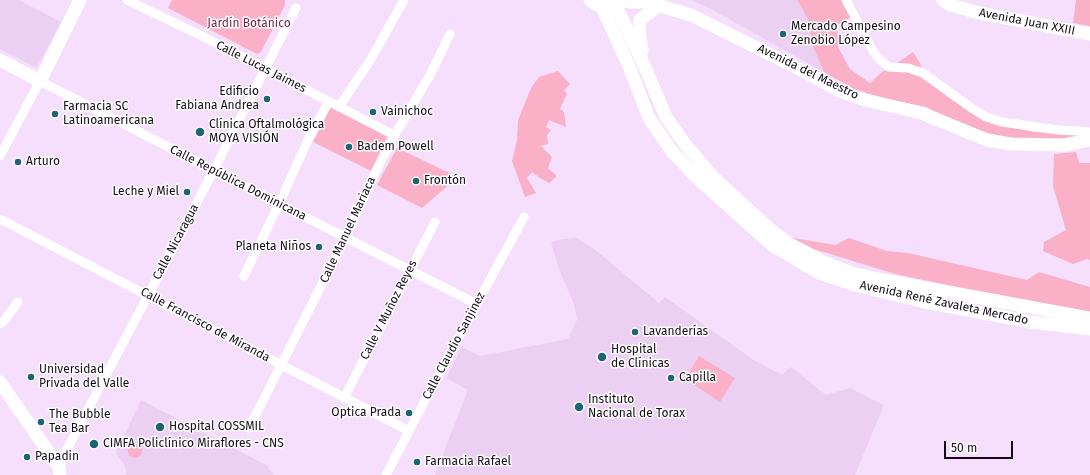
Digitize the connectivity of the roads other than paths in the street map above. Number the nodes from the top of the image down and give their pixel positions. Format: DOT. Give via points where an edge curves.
graph roads {
  1 [pos="80,0"];
  2 [pos="127,0"];
  3 [pos="404,0"];
  4 [pos="622,0"];
  5 [pos="846,0"];
  6 [pos="942,0"];
  7 [pos="600,1"];
  8 [pos="650,3"];
  9 [pos="296,8"];
  10 [pos="450,34"];
  11 [pos="1090,34"];
  12 [pos="0,60"];
  13 [pos="644,65"];
  14 [pos="265,69"];
  15 [pos="40,81"];
  16 [pos="328,101"];
  17 [pos="339,107"];
  18 [pos="394,135"];
  19 [pos="1090,135"];
  20 [pos="1090,140"];
  21 [pos="3,143"];
  22 [pos="0,156"];
  23 [pos="214,170"];
  24 [pos="279,204"];
  25 [pos="524,217"];
  26 [pos="0,219"];
  27 [pos="435,222"];
  28 [pos="346,237"];
  29 [pos="410,270"];
  30 [pos="244,276"];
  31 [pos="148,295"];
  32 [pos="18,302"];
  33 [pos="477,304"];
  34 [pos="1090,318"];
  35 [pos="0,324"];
  36 [pos="1090,329"];
  37 [pos="281,365"];
  38 [pos="0,382"];
  39 [pos="0,396"];
  40 [pos="344,398"];
  41 [pos="22,421"];
  42 [pos="249,428"];
  43 [pos="409,431"];
  44 [pos="57,473"];
  45 [pos="386,475"];
  1 -- 15 [label="main road"];
  2 -- 14 [label="street, Calle Lucas Jaimes"];
  3 -- 17 [label="street" via="371,59"];
  4 -- 8 [label="main road, Avenida del Maestro"];
  5 -- 19 [label="street" via="873,51 889,66 923,73 986,117 1002,122 1088,132"];
  6 -- 11 [label="main road, Avenida Juan XXIII" via="975,12"];
  7 -- 13 [label="main road, Avenida René Zavaleta Mercado"];
  7 -- 36 [label="main road, Avenida René Zavaleta Mercado" via="650,118 671,150 695,176 772,245 819,273 855,285 925,302 1031,322"];
  8 -- 13 [label="main road" via="639,25"];
  8 -- 20 [label="main road, Avenida del Maestro" via="691,15 842,92 921,114 987,140 1010,144 1064,145"];
  9 -- 14 [label="street, Calle Nicaragua"];
  10 -- 18 [label="street, Calle Manuel Mariaca" via="430,75"];
  12 -- 15 [label="main road, Calle República Dominicana"];
  13 -- 34 [label="main road, Avenida René Zavaleta Mercado" via="666,117 685,144 713,178 789,244 821,261 882,280"];
  14 -- 16 [label="street, Calle Lucas Jaimes"];
  14 -- 23 [label="street, Calle Nicaragua"];
  15 -- 21 [label="street"];
  15 -- 23 [label="street, Calle República Dominicana"];
  16 -- 17 [label="street, Calle Lucas Jaimes"];
  16 -- 24 [label="street"];
  17 -- 18 [label="street, Calle Lucas Jaimes"];
  18 -- 28 [label="street, Calle Manuel Mariaca"];
  21 -- 22 [label="street"];
  23 -- 24 [label="street, Calle República Dominicana"];
  23 -- 31 [label="street, Calle Nicaragua"];
  24 -- 28 [label="street, Calle República Dominicana"];
  24 -- 30 [label="street"];
  25 -- 33 [label="street, Calle Claudio Sanjinez"];
  26 -- 31 [label="street, Calle Francisco de Miranda"];
  27 -- 29 [label="street, Calle V Muñoz Reyes"];
  28 -- 29 [label="street, Calle República Dominicana"];
  28 -- 37 [label="street, Calle Manuel Mariaca"];
  29 -- 33 [label="street, Calle República Dominicana"];
  29 -- 40 [label="street, Calle V Muñoz Reyes"];
  31 -- 37 [label="street, Calle Francisco de Miranda"];
  31 -- 44 [label="street, Calle Nicaragua"];
  32 -- 35 [label="street"];
  33 -- 43 [label="street, Calle Claudio Sanjinez"];
  37 -- 40 [label="street, Calle Francisco de Miranda"];
  37 -- 42 [label="street, Calle Manuel Mariaca"];
  38 -- 41 [label="main road"];
  39 -- 41 [label="main road"];
  40 -- 43 [label="street, Calle Francisco de Miranda"];
  41 -- 44 [label="main road"];
  43 -- 45 [label="street, Calle Claudio Sanjinez"];
}
